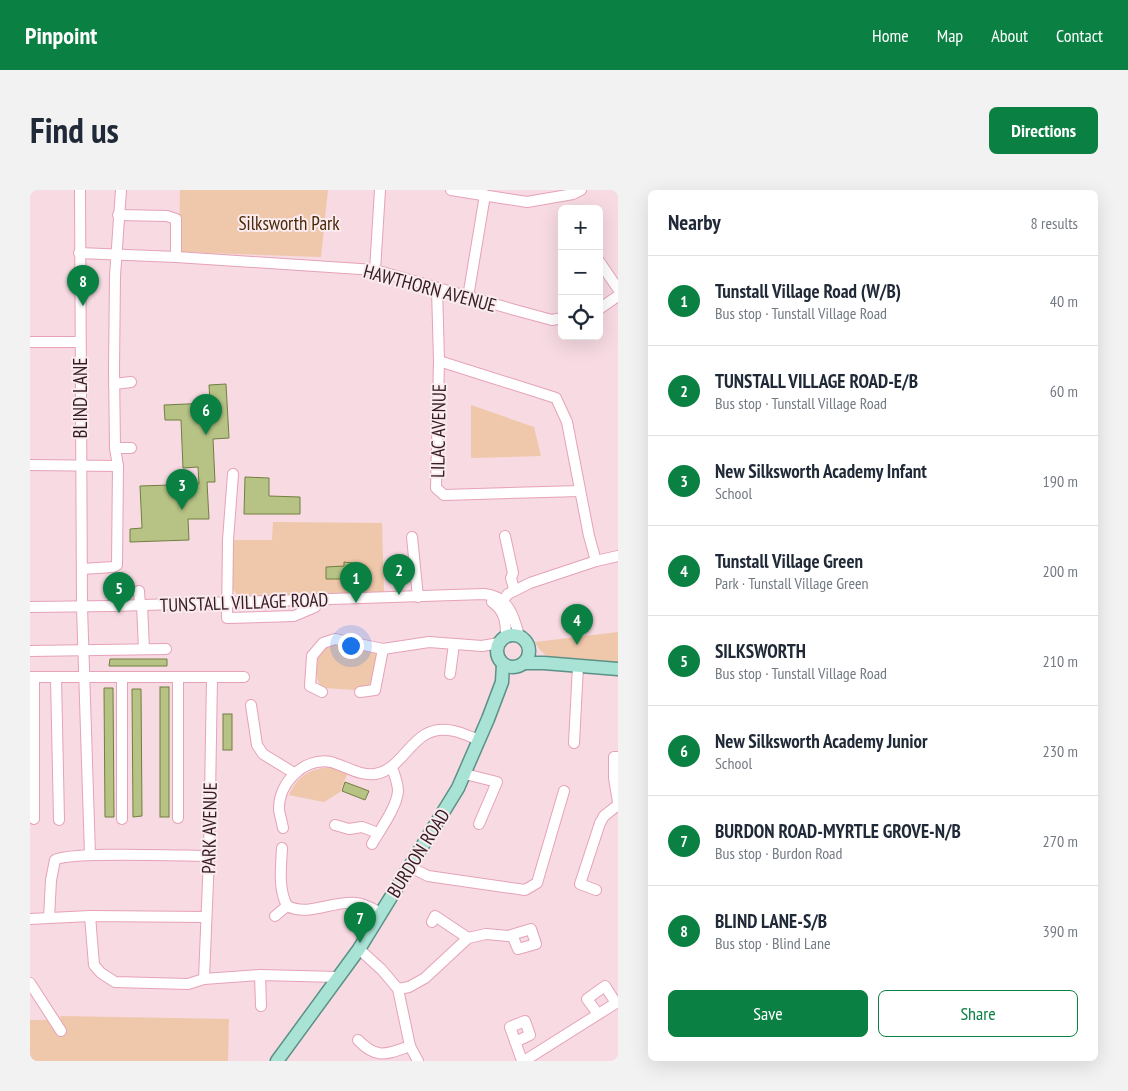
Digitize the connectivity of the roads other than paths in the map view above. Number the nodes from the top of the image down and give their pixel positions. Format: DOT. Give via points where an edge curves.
graph roads {
  1 [pos="80,190"];
  2 [pos="121,190"];
  3 [pos="380,190"];
  4 [pos="451,190"];
  5 [pos="581,190"];
  6 [pos="485,195"];
  7 [pos="118,215"];
  8 [pos="79,253"];
  9 [pos="116,255"];
  10 [pos="176,257"];
  11 [pos="603,267"];
  12 [pos="375,270"];
  13 [pos="437,288"];
  14 [pos="618,290"];
  15 [pos="618,296"];
  16 [pos="468,297"];
  17 [pos="603,307"];
  18 [pos="558,319"];
  19 [pos="30,342"];
  20 [pos="80,342"];
  21 [pos="439,361"];
  22 [pos="130,382"];
  23 [pos="114,384"];
  24 [pos="115,448"];
  25 [pos="131,448"];
  26 [pos="30,465"];
  27 [pos="81,466"];
  28 [pos="118,466"];
  29 [pos="233,474"];
  30 [pos="580,491"];
  31 [pos="505,536"];
  32 [pos="412,537"];
  33 [pos="618,556"];
  34 [pos="596,560"];
  35 [pos="82,568"];
  36 [pos="514,589"];
  37 [pos="139,591"];
  38 [pos="418,597"];
  39 [pos="314,600"];
  40 [pos="228,603"];
  41 [pos="500,603"];
  42 [pos="141,605"];
  43 [pos="30,607"];
  44 [pos="82,607"];
  45 [pos="454,644"];
  46 [pos="84,649"];
  47 [pos="144,649"];
  48 [pos="166,649"];
  49 [pos="383,649"];
  50 [pos="30,650"];
  51 [pos="509,652"];
  52 [pos="544,663"];
  53 [pos="578,666"];
  54 [pos="618,669"];
  55 [pos="450,674"];
  56 [pos="32,677"];
  57 [pos="56,677"];
  58 [pos="86,677"];
  59 [pos="122,677"];
  60 [pos="178,677"];
  61 [pos="212,677"];
  62 [pos="244,677"];
  63 [pos="322,692"];
  64 [pos="360,692"];
  65 [pos="251,705"];
  66 [pos="479,740"];
  67 [pos="574,743"];
  68 [pos="618,757"];
  69 [pos="392,768"];
  70 [pos="294,773"];
  71 [pos="465,774"];
  72 [pos="497,782"];
  73 [pos="508,782"];
  74 [pos="564,791"];
  75 [pos="618,803"];
  76 [pos="178,818"];
  77 [pos="34,819"];
  78 [pos="122,819"];
  79 [pos="59,820"];
  80 [pos="335,824"];
  81 [pos="479,824"];
  82 [pos="283,828"];
  83 [pos="378,834"];
  84 [pos="372,844"];
  85 [pos="282,848"];
  86 [pos="90,855"];
  87 [pos="209,856"];
  88 [pos="410,867"];
  89 [pos="596,890"];
  90 [pos="287,906"];
  91 [pos="381,913"];
  92 [pos="90,916"];
  93 [pos="275,916"];
  94 [pos="49,918"];
  95 [pos="205,918"];
  96 [pos="30,919"];
  97 [pos="432,922"];
  98 [pos="512,935"];
  99 [pos="468,938"];
  100 [pos="360,949"];
  101 [pos="260,975"];
  102 [pos="338,977"];
  103 [pos="204,979"];
  104 [pos="30,983"];
  105 [pos="398,989"];
  106 [pos="261,1006"];
  107 [pos="598,1014"];
  108 [pos="61,1031"];
  109 [pos="358,1040"];
  110 [pos="515,1042"];
  111 [pos="410,1046"];
  112 [pos="277,1061"];
  113 [pos="418,1061"];
  114 [pos="523,1061"];
  1 -- 8 [label="street, BLIND LANE"];
  2 -- 7 [label="street"];
  3 -- 12 [label="street"];
  4 -- 6 [label="street"];
  5 -- 6 [label="street" via="527,202"];
  6 -- 16 [label="street"];
  7 -- 9 [label="street"];
  7 -- 10 [label="street" via="176,219"];
  8 -- 9 [label="street, HAWTHORN AVENUE"];
  8 -- 20 [label="street, BLIND LANE"];
  9 -- 10 [label="street, HAWTHORN AVENUE"];
  9 -- 23 [label="street"];
  10 -- 12 [label="street, HAWTHORN AVENUE"];
  11 -- 14 [label="street"];
  12 -- 13 [label="street, HAWTHORN AVENUE"];
  13 -- 16 [label="street, HAWTHORN AVENUE"];
  13 -- 21 [label="street, LILAC AVENUE"];
  15 -- 17 [label="street"];
  16 -- 18 [label="street, HAWTHORN AVENUE" via="552,320"];
  19 -- 20 [label="street"];
  20 -- 27 [label="street, BLIND LANE"];
  21 -- 30 [label="street" via="556,398 566,422"];
  21 -- 30 [label="street, LILAC AVENUE" via="436,488 444,495"];
  22 -- 23 [label="street"];
  23 -- 24 [label="street"];
  24 -- 25 [label="street"];
  24 -- 28 [label="street"];
  26 -- 27 [label="street"];
  27 -- 28 [label="street"];
  27 -- 35 [label="street, BLIND LANE"];
  28 -- 35 [label="street" via="117,566"];
  29 -- 40 [label="street"];
  30 -- 34 [label="street"];
  31 -- 36 [label="street"];
  32 -- 38 [label="street"];
  33 -- 34 [label="street"];
  34 -- 36 [label="street"];
  35 -- 44 [label="street, BLIND LANE"];
  36 -- 41 [label="street"];
  37 -- 42 [label="street"];
  38 -- 39 [label="street, TUNSTALL VILLAGE ROAD"];
  38 -- 41 [label="street, TUNSTALL VILLAGE ROAD" via="490,594"];
  39 -- 40 [label="street, TUNSTALL VILLAGE ROAD"];
  39 -- 40 [label="street" via="314,607 294,616 227,618"];
  40 -- 42 [label="street, TUNSTALL VILLAGE ROAD"];
  41 -- 51 [label="street"];
  42 -- 44 [label="street, TUNSTALL VILLAGE ROAD"];
  42 -- 47 [label="street"];
  43 -- 44 [label="street, TUNSTALL VILLAGE ROAD"];
  44 -- 46 [label="street, BLIND LANE"];
  45 -- 49 [label="street" via="429,642"];
  45 -- 51 [label="street"];
  45 -- 55 [label="street"];
  46 -- 47 [label="street"];
  46 -- 50 [label="street"];
  46 -- 58 [label="street, BLIND LANE"];
  47 -- 48 [label="street"];
  49 -- 63 [label="street" via="334,639 323,643 312,656 310,686"];
  49 -- 64 [label="street" via="375,690"];
  51 -- 52 [label="main road"];
  51 -- 52 [label="main road" via="526,642 529,650"];
  51 -- 66 [label="main road, BURDON ROAD" via="502,682"];
  52 -- 53 [label="main road"];
  53 -- 54 [label="main road"];
  53 -- 67 [label="street"];
  56 -- 57 [label="street"];
  56 -- 77 [label="street"];
  57 -- 58 [label="street"];
  57 -- 79 [label="street"];
  58 -- 59 [label="street"];
  58 -- 86 [label="street, BLIND LANE"];
  59 -- 60 [label="street"];
  59 -- 78 [label="street"];
  60 -- 61 [label="street"];
  60 -- 76 [label="street"];
  61 -- 62 [label="street"];
  61 -- 87 [label="street, PARK AVENUE"];
  65 -- 70 [label="street" via="257,745 263,754"];
  66 -- 69 [label="street" via="453,730 436,731 417,739"];
  66 -- 71 [label="main road, BURDON ROAD"];
  68 -- 75 [label="street" via="614,757 614,778"];
  69 -- 70 [label="street" via="375,774 356,772 329,762 306,766"];
  69 -- 83 [label="street" via="398,792"];
  70 -- 82 [label="street" via="281,798 279,808"];
  71 -- 72 [label="street"];
  71 -- 88 [label="main road, BURDON ROAD"];
  72 -- 73 [label="street"];
  72 -- 81 [label="street"];
  74 -- 88 [label="street" via="537,883 525,890 428,876"];
  75 -- 89 [label="street" via="600,823 580,884"];
  80 -- 83 [label="street" via="348,829 362,827"];
  83 -- 84 [label="street"];
  85 -- 90 [label="street" via="282,896"];
  86 -- 87 [label="street"];
  86 -- 94 [label="street" via="55,860"];
  87 -- 95 [label="street, PARK AVENUE"];
  88 -- 91 [label="main road, BURDON ROAD"];
  90 -- 91 [label="street" via="301,911 355,902"];
  90 -- 93 [label="street"];
  91 -- 100 [label="main road, BURDON ROAD"];
  92 -- 94 [label="street"];
  92 -- 95 [label="street"];
  92 -- 103 [label="street" via="94,964 115,982 188,984"];
  94 -- 96 [label="street"];
  95 -- 103 [label="street, PARK AVENUE"];
  97 -- 99 [label="street" via="435,916"];
  98 -- 98 [label="street" via="531,929 536,944 518,949"];
  98 -- 99 [label="street" via="486,934"];
  99 -- 105 [label="street" via="425,978 409,988"];
  100 -- 102 [label="main road, BURDON ROAD"];
  100 -- 105 [label="street"];
  101 -- 102 [label="street"];
  101 -- 103 [label="street"];
  101 -- 106 [label="street"];
  102 -- 112 [label="main road, BURDON ROAD"];
  104 -- 108 [label="street"];
  105 -- 111 [label="street"];
  107 -- 114 [label="street"];
  109 -- 111 [label="street" via="377,1054"];
  110 -- 114 [label="street"];
  111 -- 113 [label="street"];
}
